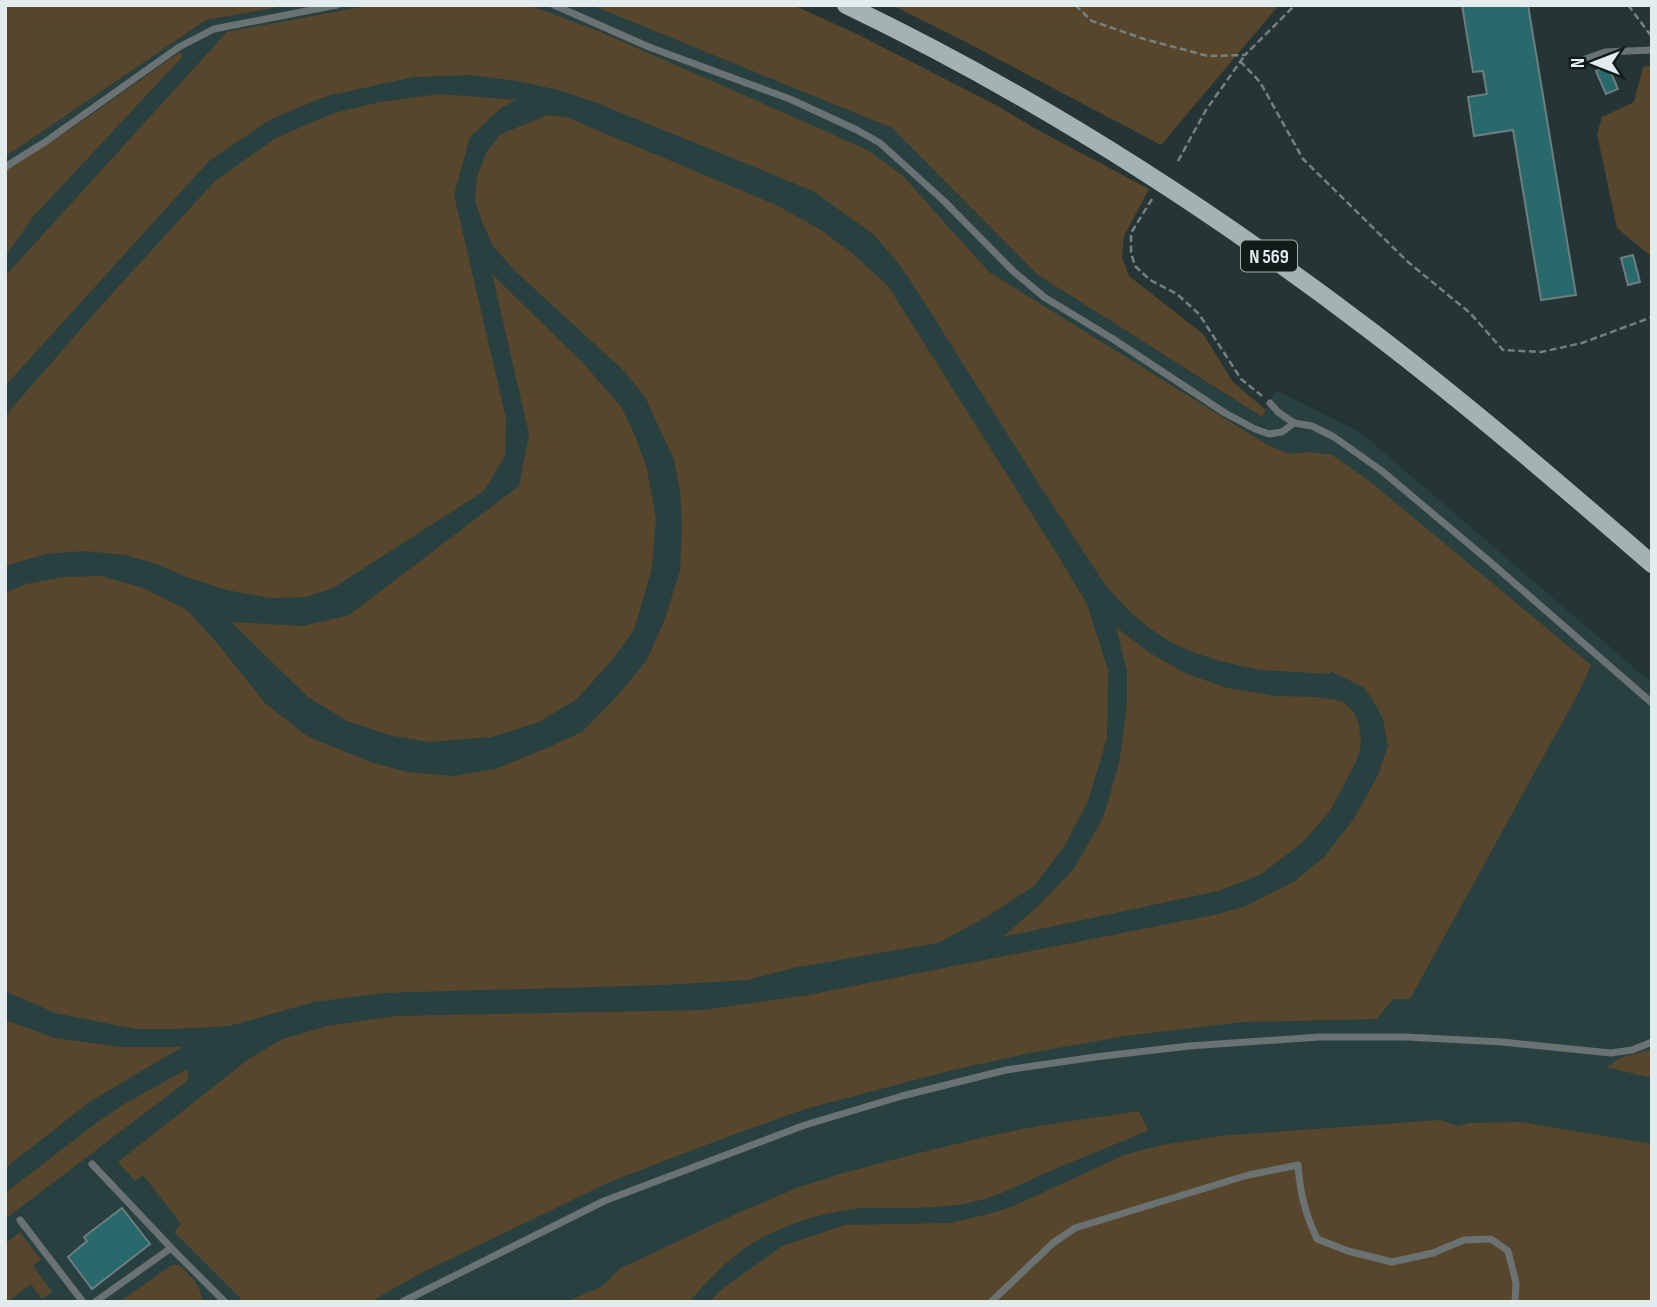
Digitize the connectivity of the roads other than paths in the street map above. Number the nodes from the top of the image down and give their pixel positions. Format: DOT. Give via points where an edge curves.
graph roads {
  1 [pos="337,5"];
  2 [pos="554,5"];
  3 [pos="846,5"];
  4 [pos="1652,50"];
  5 [pos="1573,64"];
  6 [pos="5,167"];
  7 [pos="1270,403"];
  8 [pos="1294,423"];
  9 [pos="1652,564"];
  10 [pos="1652,703"];
  11 [pos="1652,1042"];
  12 [pos="92,1164"];
  13 [pos="20,1220"];
  14 [pos="171,1248"];
  15 [pos="83,1302"];
  16 [pos="95,1302"];
  17 [pos="225,1302"];
  18 [pos="402,1302"];
  19 [pos="991,1302"];
  20 [pos="1515,1302"];
  1 -- 6 [label="lane" via="214,29 179,47"];
  2 -- 8 [label="lane" via="857,130 880,143 1044,297 1255,429 1269,434"];
  3 -- 9 [label="main road, N 569" via="1092,139 1251,243 1462,403"];
  4 -- 5 [label="lane" via="1605,52"];
  7 -- 8 [label="lane"];
  8 -- 10 [label="lane" via="1334,437 1382,471"];
  11 -- 18 [label="lane" via="1611,1053 1502,1042 1319,1037 1189,1046 1006,1070 805,1125 604,1201"];
  12 -- 14 [label="lane"];
  13 -- 15 [label="lane"];
  14 -- 16 [label="lane"];
  14 -- 17 [label="lane"];
  19 -- 20 [label="lane" via="1075,1228 1248,1175 1298,1165 1306,1214 1317,1239 1392,1262 1464,1240 1491,1239 1508,1251 1516,1283"];
}
